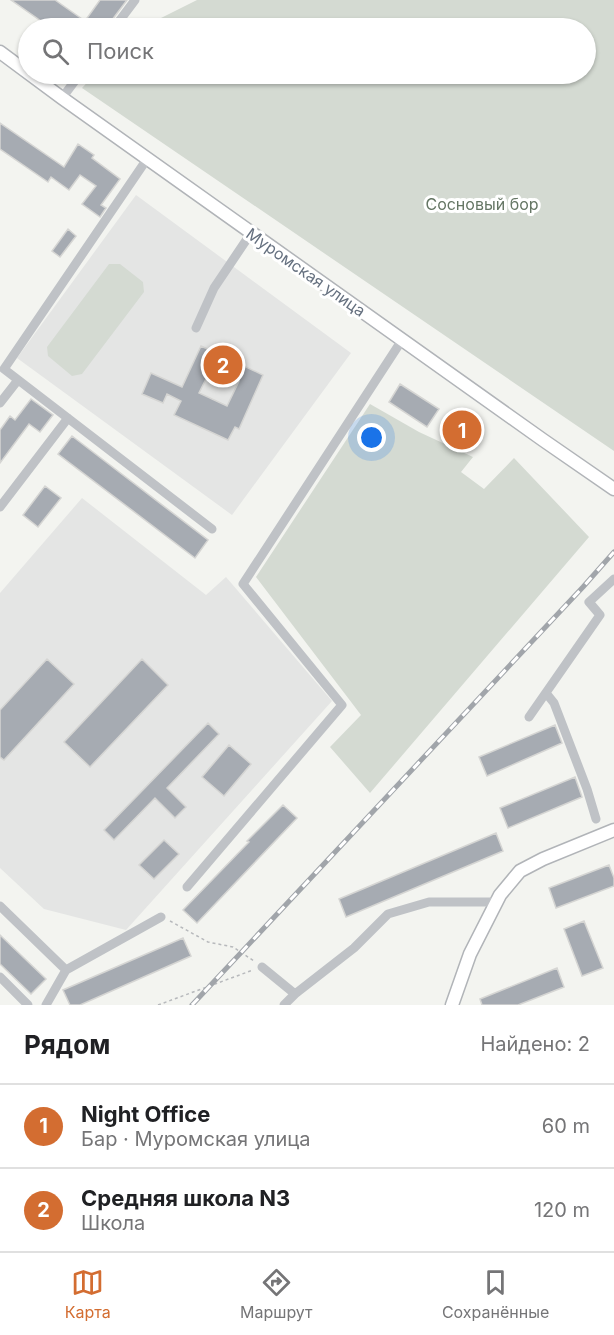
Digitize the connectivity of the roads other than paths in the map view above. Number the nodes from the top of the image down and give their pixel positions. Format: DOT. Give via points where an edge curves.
graph roads {
  1 [pos="135,0"];
  2 [pos="122,18"];
  3 [pos="0,52"];
  4 [pos="18,65"];
  5 [pos="43,84"];
  6 [pos="72,84"];
  7 [pos="62,98"];
  8 [pos="147,159"];
  9 [pos="251,233"];
  10 [pos="196,328"];
  11 [pos="402,340"];
  12 [pos="2,370"];
  13 [pos="18,380"];
  14 [pos="0,403"];
  15 [pos="68,418"];
  16 [pos="614,489"];
  17 [pos="0,507"];
  18 [pos="212,528"];
  19 [pos="614,579"];
  20 [pos="546,693"];
  21 [pos="529,717"];
  22 [pos="596,819"];
  23 [pos="614,830"];
  24 [pos="187,887"];
  25 [pos="497,902"];
  26 [pos="0,906"];
  27 [pos="161,917"];
  28 [pos="262,967"];
  29 [pos="66,970"];
  30 [pos="0,977"];
  31 [pos="295,994"];
  32 [pos="28,1005"];
  33 [pos="46,1005"];
  34 [pos="284,1005"];
  35 [pos="452,1005"];
  1 -- 2 [label="street"];
  3 -- 4 [label="main road, Муромская улица"];
  5 -- 7 [label="main road, Муромская улица"];
  6 -- 7 [label="street"];
  7 -- 8 [label="main road, Муромская улица"];
  8 -- 9 [label="main road, Муромская улица"];
  8 -- 12 [label="street"];
  9 -- 10 [label="street" via="214,288"];
  9 -- 11 [label="main road, Муромская улица"];
  11 -- 16 [label="main road, Муромская улица"];
  11 -- 24 [label="street" via="243,584 342,705"];
  12 -- 13 [label="street"];
  13 -- 14 [label="street"];
  13 -- 15 [label="street"];
  15 -- 17 [label="street"];
  15 -- 18 [label="street"];
  19 -- 20 [label="street" via="589,602 600,615"];
  20 -- 21 [label="street"];
  20 -- 22 [label="street" via="554,703"];
  23 -- 25 [label="main road" via="520,871"];
  25 -- 31 [label="street" via="429,902 388,914 354,948"];
  25 -- 35 [label="main road" via="470,954"];
  26 -- 29 [label="street"];
  27 -- 29 [label="street"];
  28 -- 31 [label="street"];
  29 -- 33 [label="street"];
  30 -- 32 [label="street"];
  31 -- 34 [label="street"];
}
